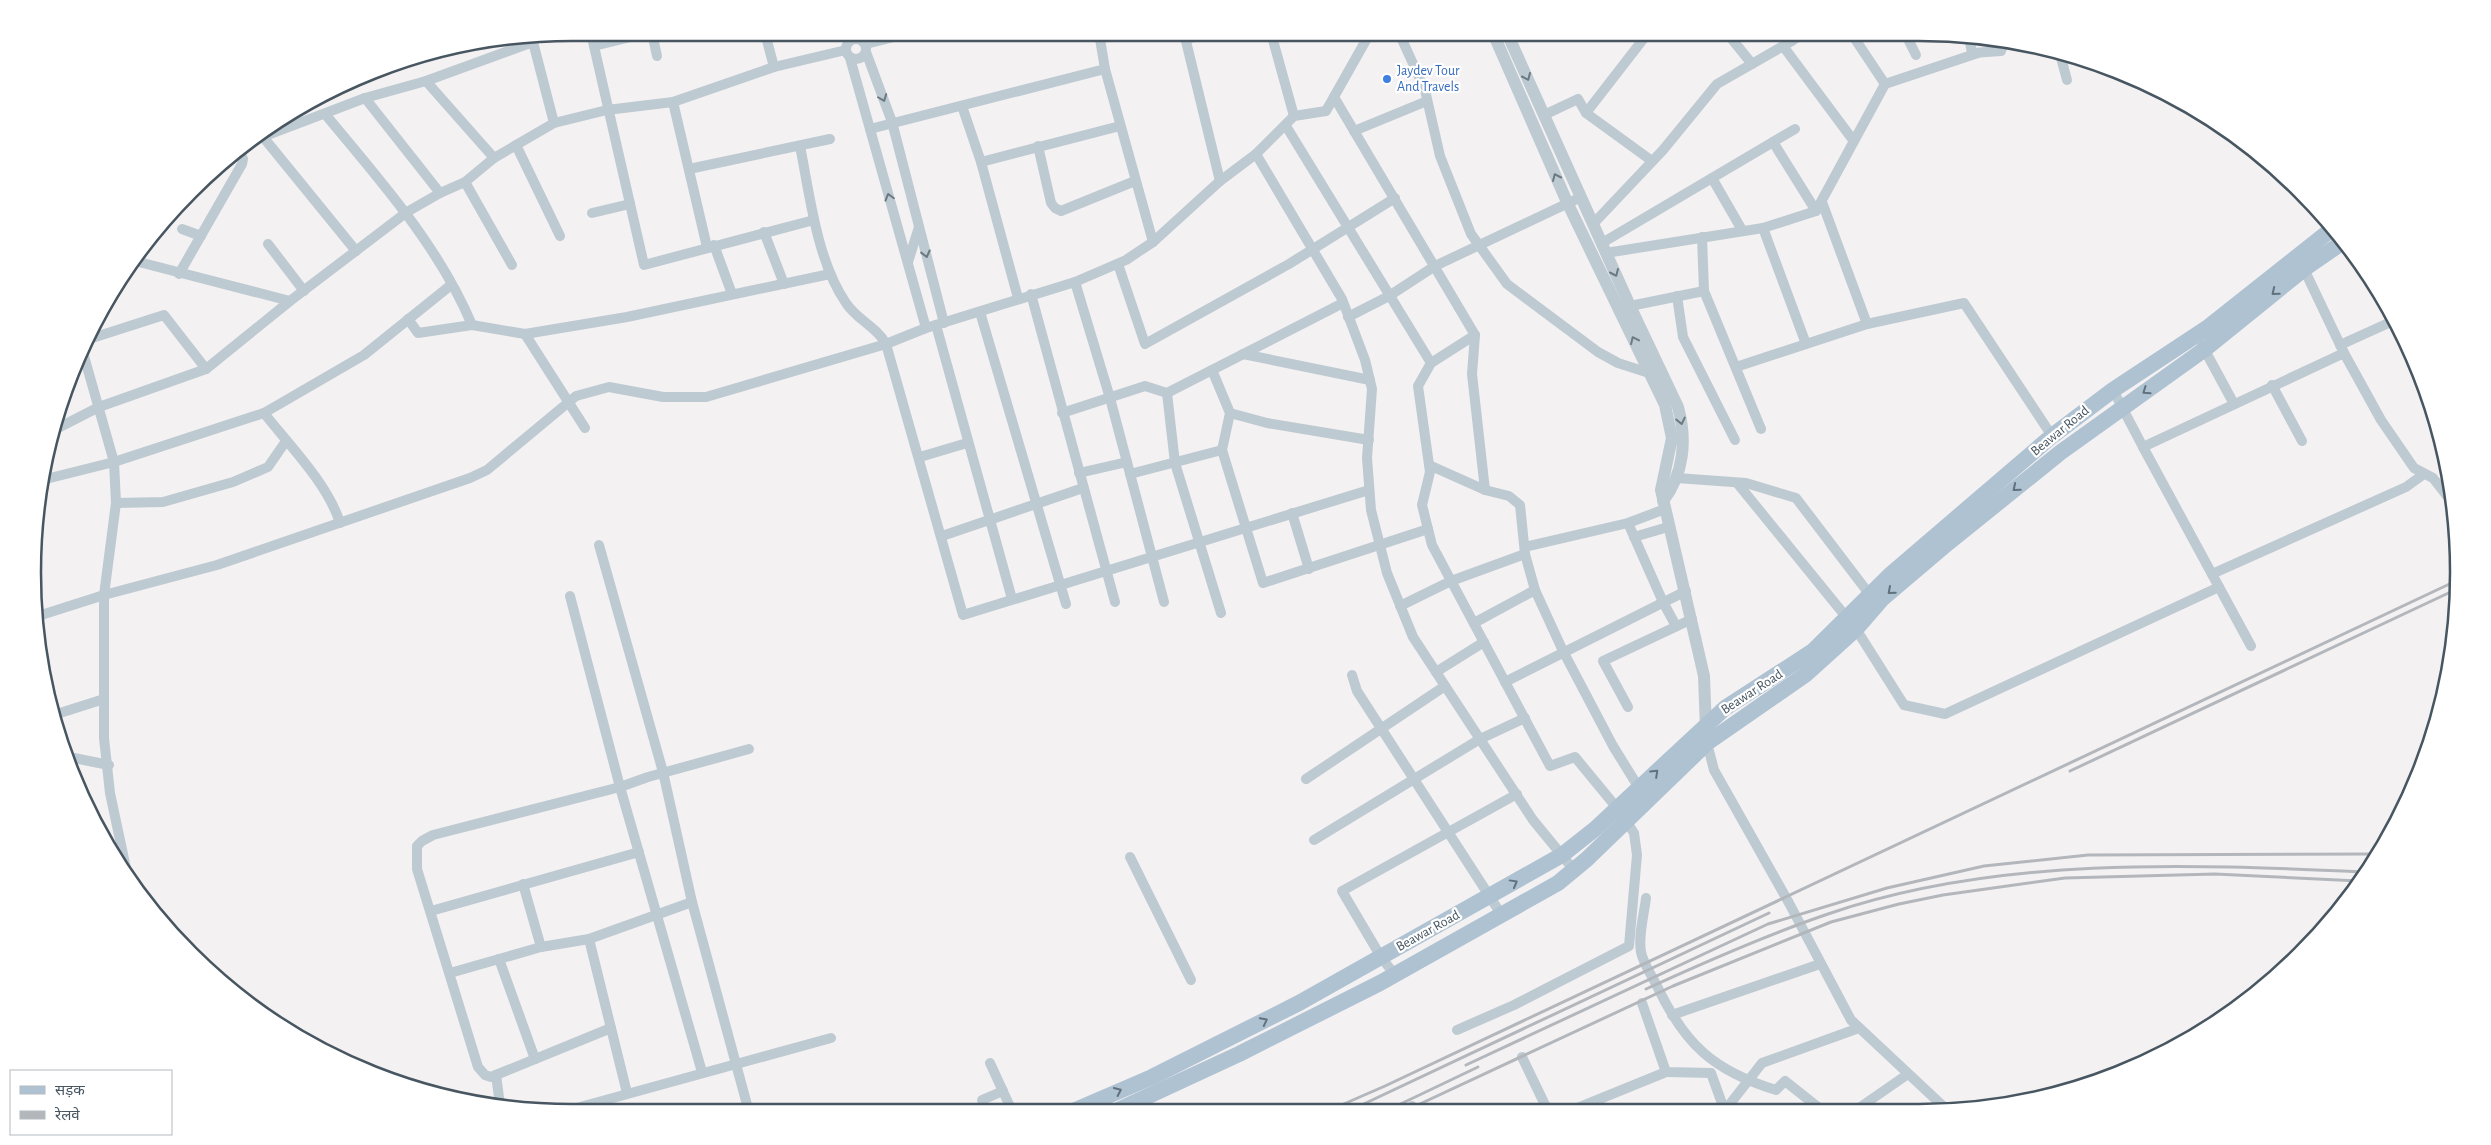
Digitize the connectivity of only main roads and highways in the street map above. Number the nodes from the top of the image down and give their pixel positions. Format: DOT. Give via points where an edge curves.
graph roads {
  1 [pos="2328,234"];
  2 [pos="2337,246"];
  3 [pos="2200,343"];
  4 [pos="1851,624"];
  5 [pos="1622,815"];
  6 [pos="1089,1104"];
  7 [pos="1131,1104"];
  1 -- 3 [label="main road, Beawar Road"];
  2 -- 3 [label="main road, Beawar Road, one-way"];
  3 -- 4 [label="main road, Beawar Road, one-way"];
  3 -- 4 [label="main road, Beawar Road" via="2113,390 2052,436 1891,574 1870,595"];
  4 -- 5 [label="main road, Beawar Road" via="1805,676 1707,743"];
  5 -- 4 [label="main road, Beawar Road, one-way" via="1639,788 1706,725 1736,700"];
  6 -- 5 [label="main road, Beawar Road, one-way" via="1152,1077 1299,1003 1562,855"];
  5 -- 7 [label="main road, Beawar Road" via="1574,870 1558,883 1395,975"];
}
